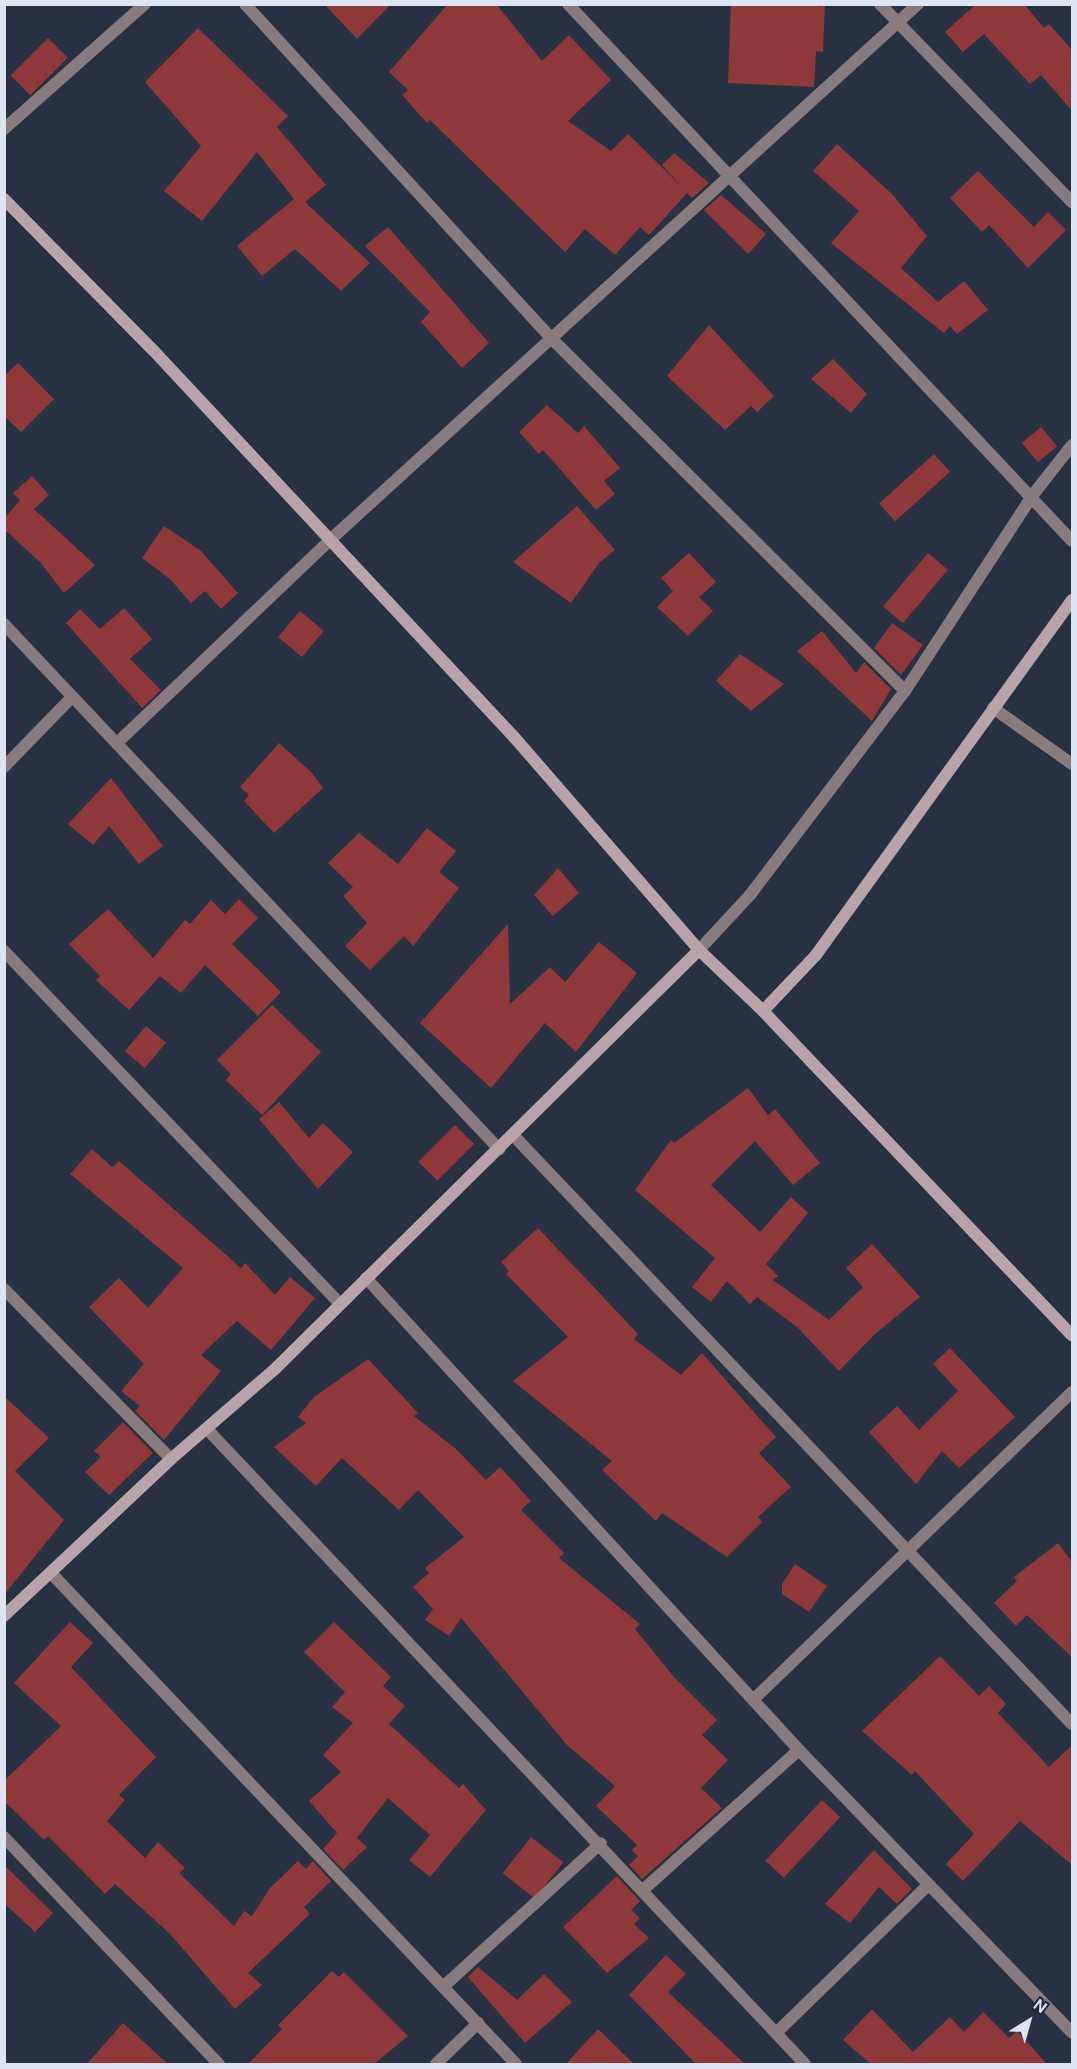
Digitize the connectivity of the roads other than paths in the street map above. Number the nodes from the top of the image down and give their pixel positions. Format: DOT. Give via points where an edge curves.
graph roads {
  1 [pos="145,4"];
  2 [pos="245,4"];
  3 [pos="568,4"];
  4 [pos="880,4"];
  5 [pos="918,4"];
  6 [pos="898,23"];
  7 [pos="4,129"];
  8 [pos="729,174"];
  9 [pos="4,199"];
  10 [pos="1072,202"];
  11 [pos="551,338"];
  12 [pos="1072,445"];
  13 [pos="1032,496"];
  14 [pos="330,540"];
  15 [pos="1072,541"];
  16 [pos="1072,600"];
  17 [pos="4,624"];
  18 [pos="904,691"];
  19 [pos="71,698"];
  20 [pos="993,708"];
  21 [pos="117,743"];
  22 [pos="1072,764"];
  23 [pos="4,767"];
  24 [pos="699,950"];
  25 [pos="4,951"];
  26 [pos="764,1011"];
  27 [pos="514,1136"];
  28 [pos="499,1149"];
  29 [pos="366,1278"];
  30 [pos="4,1289"];
  31 [pos="339,1303"];
  32 [pos="1072,1336"];
  33 [pos="1072,1392"];
  34 [pos="207,1429"];
  35 [pos="171,1459"];
  36 [pos="908,1553"];
  37 [pos="51,1573"];
  38 [pos="4,1617"];
  39 [pos="754,1699"];
  40 [pos="1072,1724"];
  41 [pos="799,1750"];
  42 [pos="4,1837"];
  43 [pos="601,1843"];
  44 [pos="927,1886"];
  45 [pos="644,1889"];
  46 [pos="444,1986"];
  47 [pos="478,2023"];
  48 [pos="776,2033"];
  49 [pos="1072,2033"];
  50 [pos="219,2064"];
  51 [pos="436,2064"];
  52 [pos="516,2064"];
  53 [pos="805,2064"];
  1 -- 7 [label="street"];
  2 -- 11 [label="street"];
  3 -- 8 [label="street"];
  4 -- 6 [label="street"];
  5 -- 6 [label="street"];
  6 -- 8 [label="street"];
  6 -- 10 [label="street"];
  8 -- 11 [label="street"];
  8 -- 13 [label="street"];
  9 -- 14 [label="street"];
  11 -- 14 [label="street"];
  11 -- 18 [label="street"];
  12 -- 13 [label="street"];
  13 -- 15 [label="street"];
  13 -- 18 [label="street"];
  14 -- 21 [label="street"];
  14 -- 24 [label="street" via="514,737"];
  16 -- 20 [label="street"];
  17 -- 19 [label="street"];
  18 -- 24 [label="street" via="750,895"];
  19 -- 21 [label="street"];
  19 -- 23 [label="street"];
  20 -- 22 [label="street"];
  20 -- 26 [label="street" via="816,955"];
  21 -- 28 [label="street"];
  24 -- 26 [label="street"];
  24 -- 27 [label="street"];
  25 -- 31 [label="street"];
  26 -- 32 [label="street"];
  27 -- 28 [label="street"];
  27 -- 36 [label="street"];
  28 -- 29 [label="street"];
  29 -- 31 [label="street"];
  29 -- 39 [label="street"];
  30 -- 35 [label="street"];
  31 -- 34 [label="street" via="276,1368"];
  33 -- 36 [label="street"];
  34 -- 35 [label="street"];
  34 -- 43 [label="street"];
  35 -- 37 [label="street"];
  36 -- 39 [label="street"];
  36 -- 40 [label="street"];
  37 -- 38 [label="street"];
  37 -- 46 [label="street"];
  39 -- 41 [label="street"];
  41 -- 44 [label="street"];
  41 -- 45 [label="street"];
  42 -- 50 [label="street"];
  43 -- 45 [label="street"];
  43 -- 46 [label="street"];
  44 -- 48 [label="street"];
  44 -- 49 [label="street"];
  45 -- 48 [label="street"];
  46 -- 47 [label="street"];
  47 -- 51 [label="street"];
  47 -- 52 [label="street"];
  48 -- 53 [label="street"];
}
